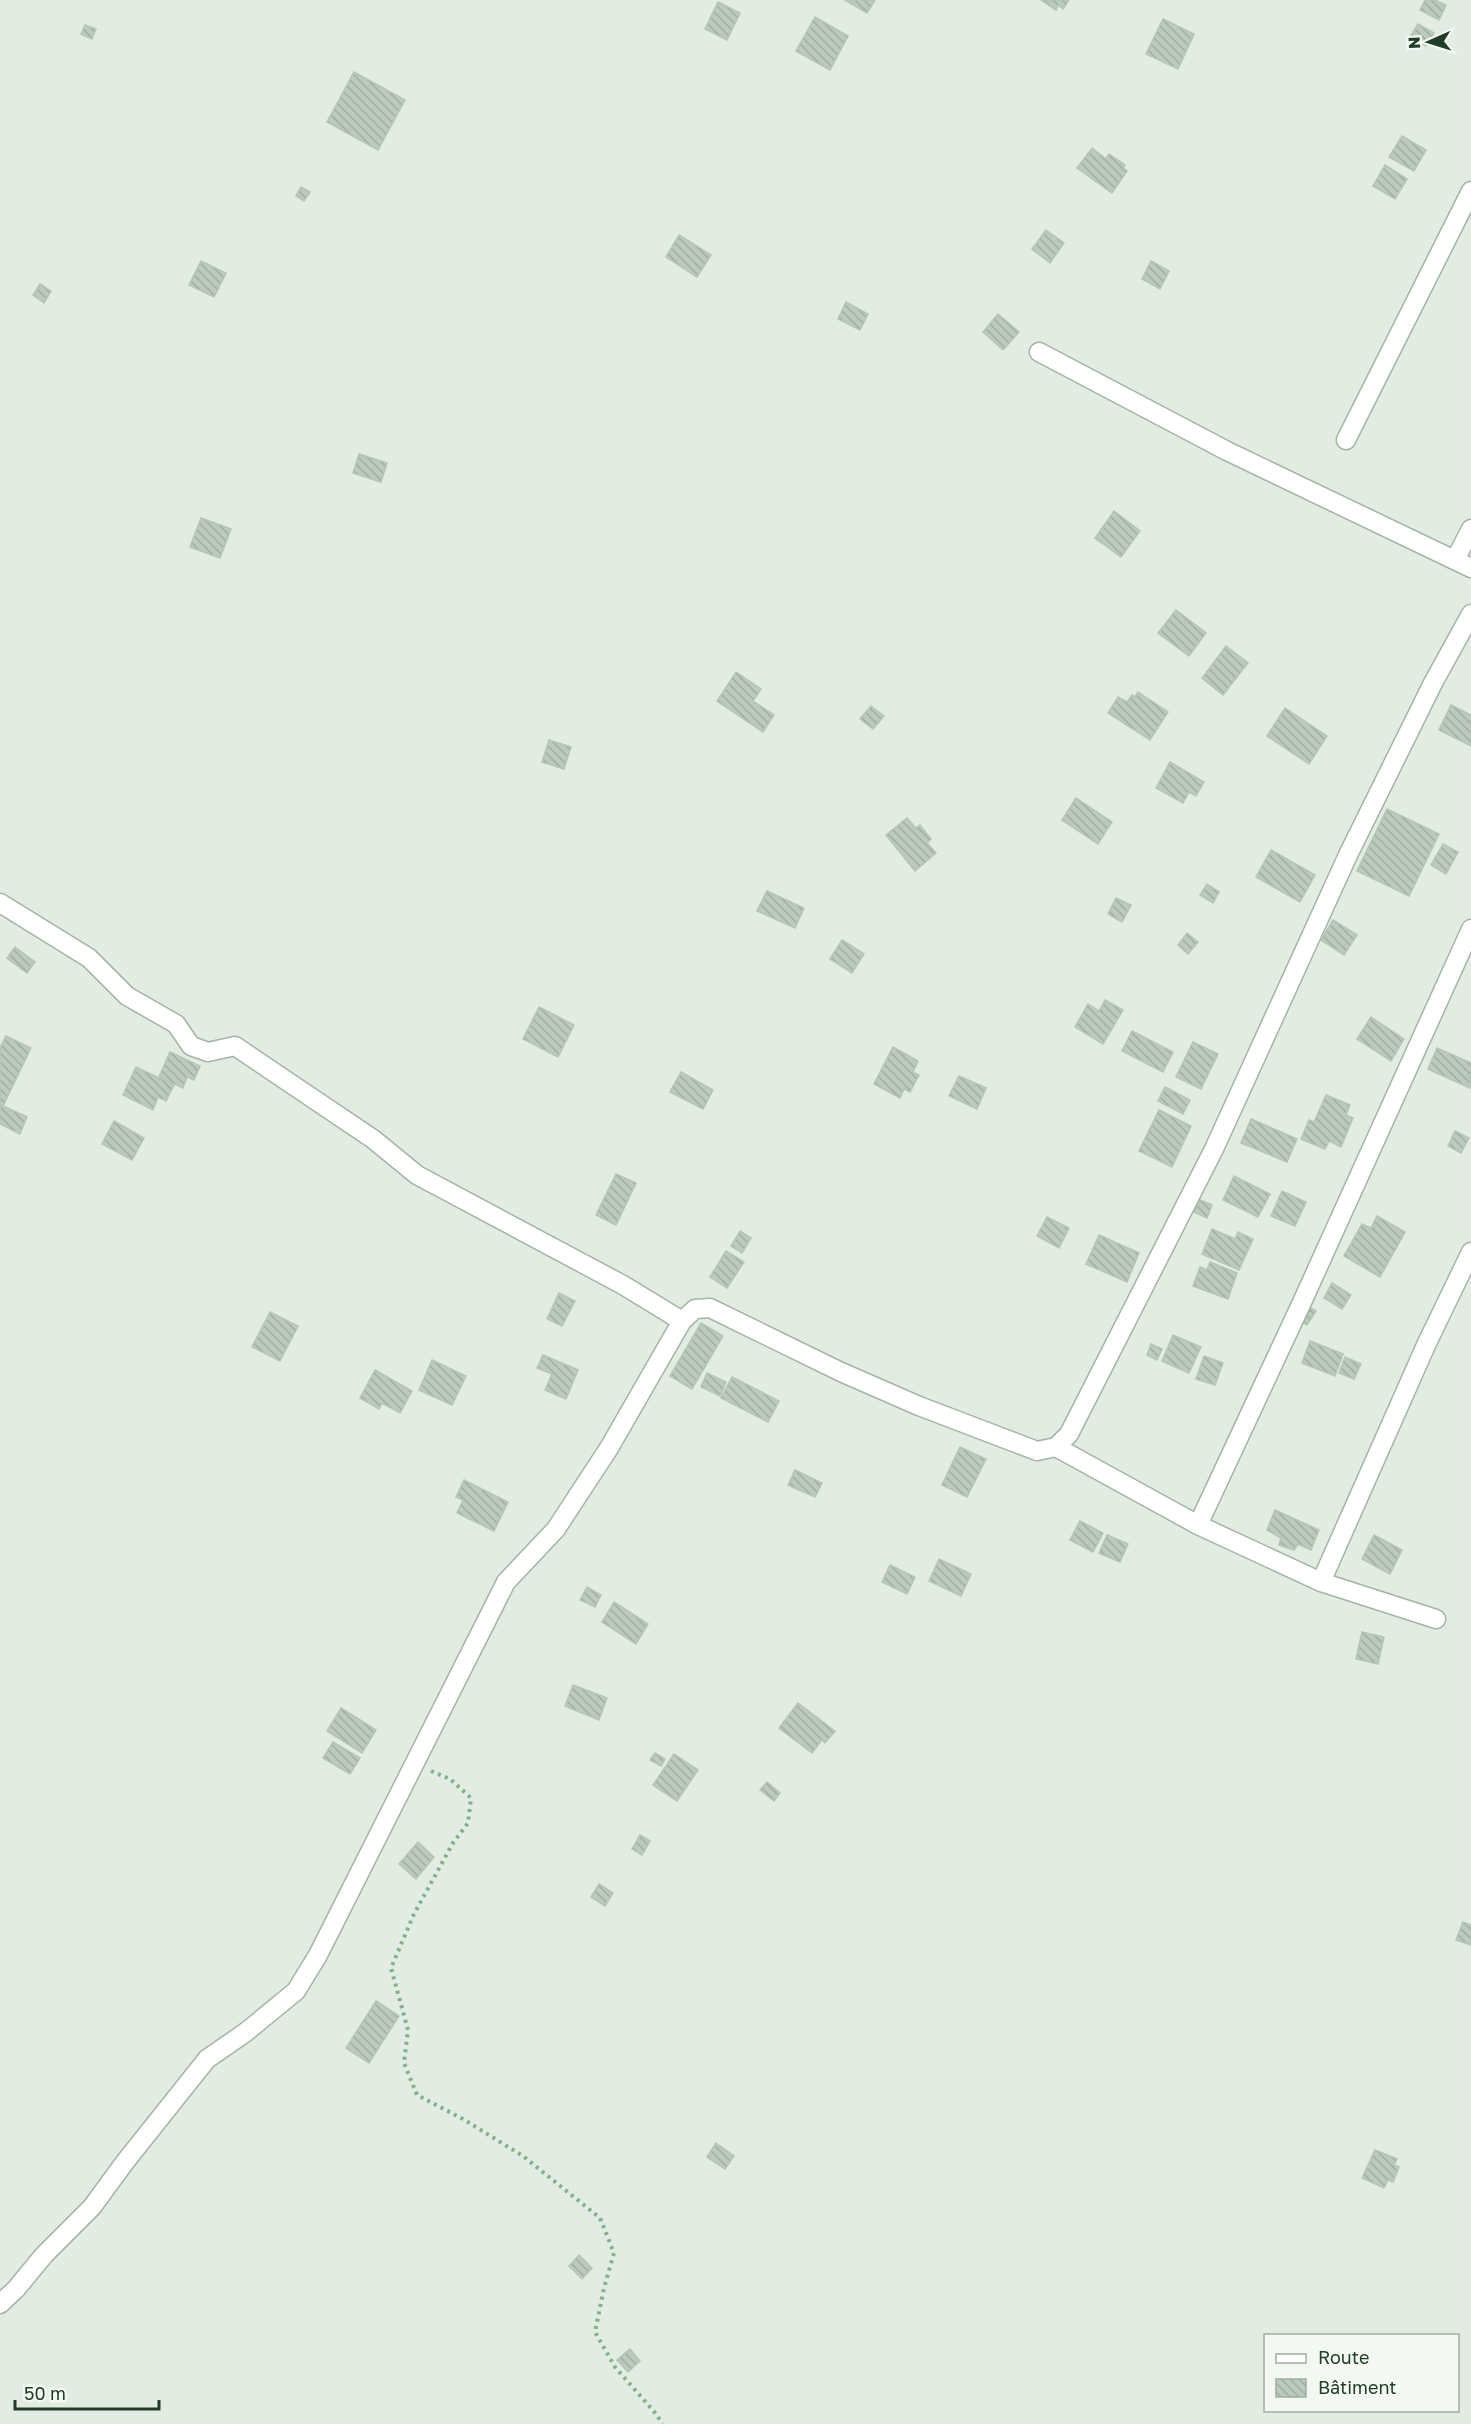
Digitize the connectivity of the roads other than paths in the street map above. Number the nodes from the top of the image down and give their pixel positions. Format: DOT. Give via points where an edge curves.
graph roads {
  1 [pos="1471,191"];
  2 [pos="1039,352"];
  3 [pos="1346,440"];
  4 [pos="1471,529"];
  5 [pos="1463,564"];
  6 [pos="1471,614"];
  7 [pos="0,903"];
  8 [pos="1471,929"];
  9 [pos="1471,1252"];
  10 [pos="682,1321"];
  11 [pos="1056,1447"];
  12 [pos="1198,1525"];
  13 [pos="1320,1582"];
  14 [pos="1437,1618"];
  15 [pos="0,2304"];
  1 -- 3 [label="street"];
  2 -- 5 [label="street" via="1227,452"];
  4 -- 5 [label="street"];
  6 -- 11 [label="street" via="1348,855 1214,1149 1069,1434"];
  7 -- 10 [label="street" via="89,958 128,996 176,1024 191,1046 208,1052 235,1047 373,1139 417,1175 623,1285"];
  8 -- 12 [label="street"];
  9 -- 13 [label="street"];
  10 -- 11 [label="street" via="695,1309 710,1308 919,1406 1036,1451"];
  10 -- 15 [label="street" via="609,1448 556,1529 506,1582 318,1955 296,1991 207,2059 92,2207"];
  11 -- 12 [label="street"];
  12 -- 13 [label="street"];
  13 -- 14 [label="street"];
}
